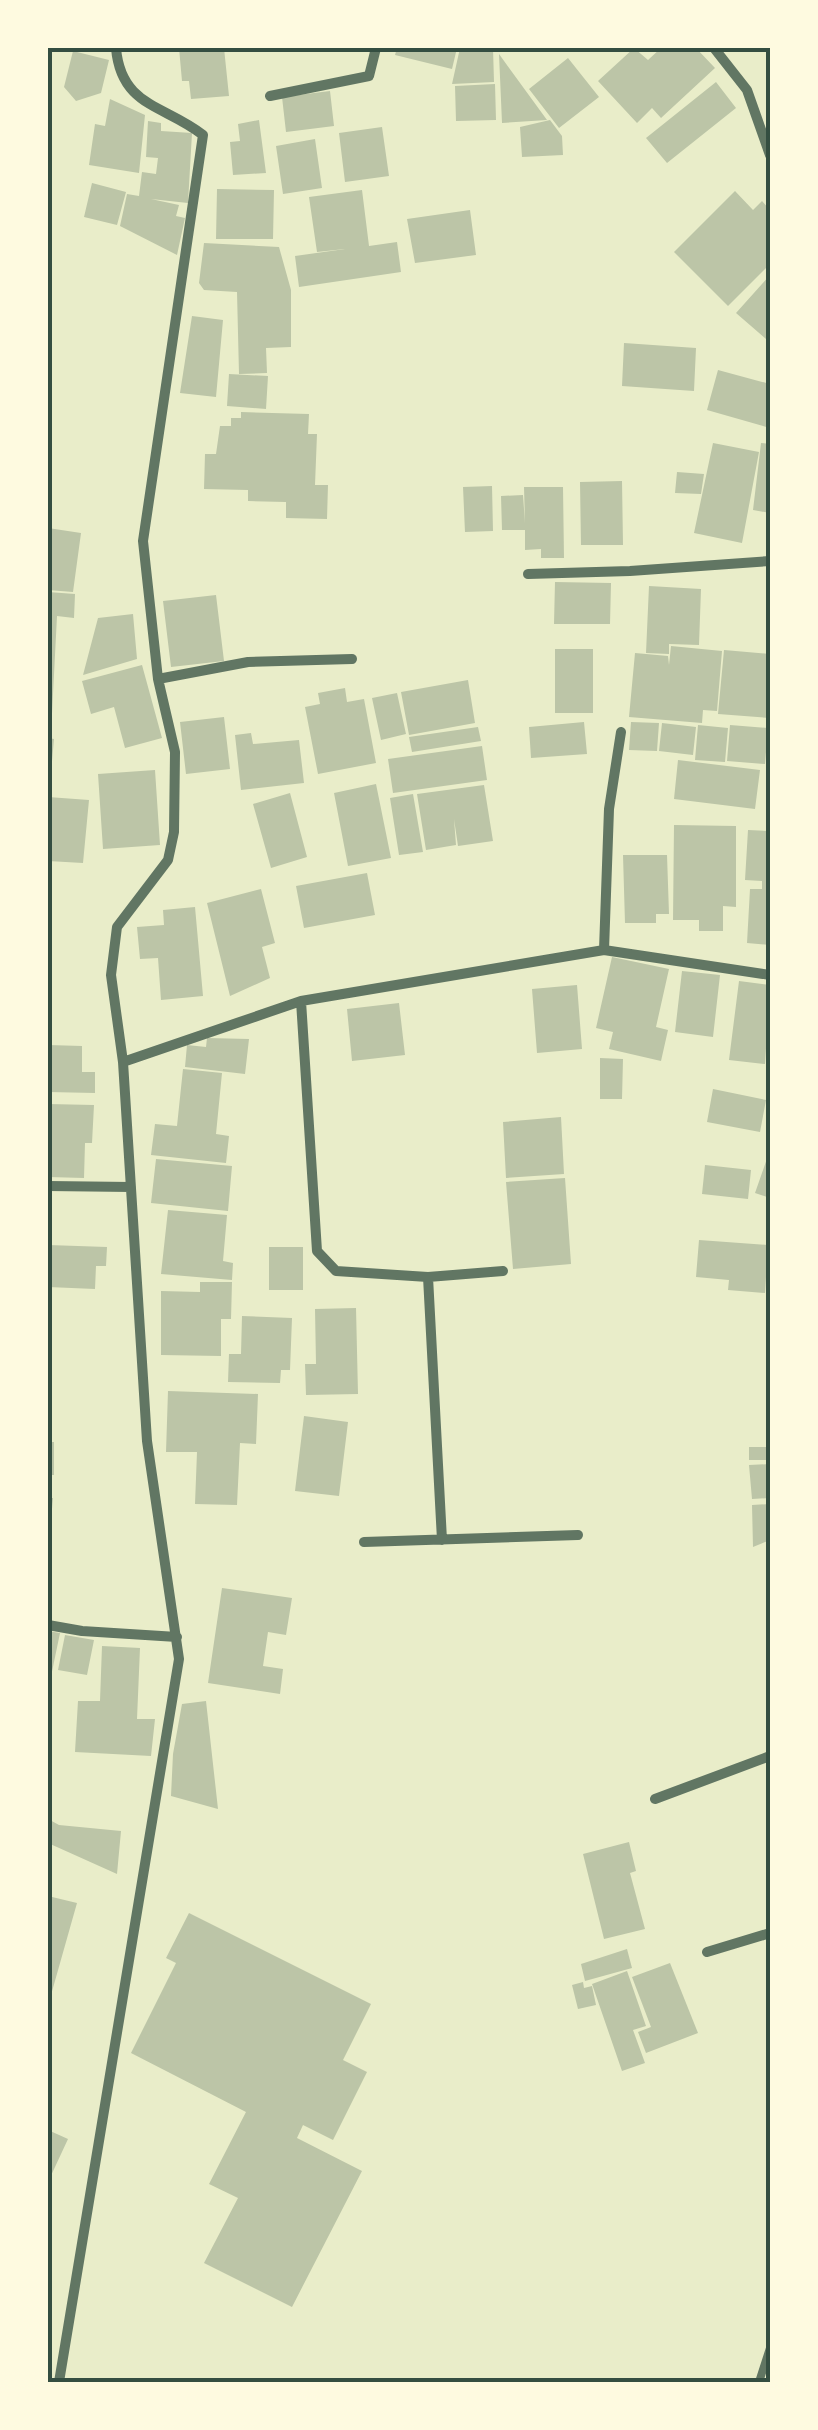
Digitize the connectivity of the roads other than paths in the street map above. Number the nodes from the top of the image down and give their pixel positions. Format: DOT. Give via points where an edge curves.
graph roads {
  1 [pos="116,48"];
  2 [pos="376,48"];
  3 [pos="714,48"];
  4 [pos="270,96"];
  5 [pos="770,155"];
  6 [pos="770,561"];
  7 [pos="528,574"];
  8 [pos="352,660"];
  9 [pos="158,679"];
  10 [pos="620,732"];
  11 [pos="604,950"];
  12 [pos="770,975"];
  13 [pos="301,1001"];
  14 [pos="122,1062"];
  15 [pos="48,1186"];
  16 [pos="131,1188"];
  17 [pos="503,1271"];
  18 [pos="428,1277"];
  19 [pos="578,1535"];
  20 [pos="442,1540"];
  21 [pos="364,1542"];
  22 [pos="48,1625"];
  23 [pos="177,1637"];
  24 [pos="770,1756"];
  25 [pos="655,1799"];
  26 [pos="770,1934"];
  27 [pos="707,1952"];
  28 [pos="770,2348"];
  29 [pos="59,2382"];
  30 [pos="759,2382"];
  1 -- 9 [label="street" via="118,67 140,100 203,135 144,541"];
  2 -- 4 [label="street" via="369,76"];
  3 -- 5 [label="street" via="748,90"];
  6 -- 7 [label="street"];
  8 -- 9 [label="street" via="248,662"];
  9 -- 14 [label="street" via="175,752 174,832 168,860 117,928 111,976"];
  10 -- 11 [label="street" via="609,809"];
  11 -- 12 [label="street"];
  11 -- 13 [label="street"];
  13 -- 14 [label="street"];
  13 -- 18 [label="street" via="317,1251 336,1271"];
  14 -- 16 [label="street"];
  15 -- 16 [label="street"];
  16 -- 23 [label="street" via="146,1441"];
  17 -- 18 [label="street"];
  18 -- 20 [label="street"];
  19 -- 20 [label="street"];
  20 -- 21 [label="street"];
  22 -- 23 [label="street"];
  23 -- 29 [label="street" via="176,1679"];
  24 -- 25 [label="street"];
  26 -- 27 [label="street"];
  28 -- 30 [label="lane"];
}
